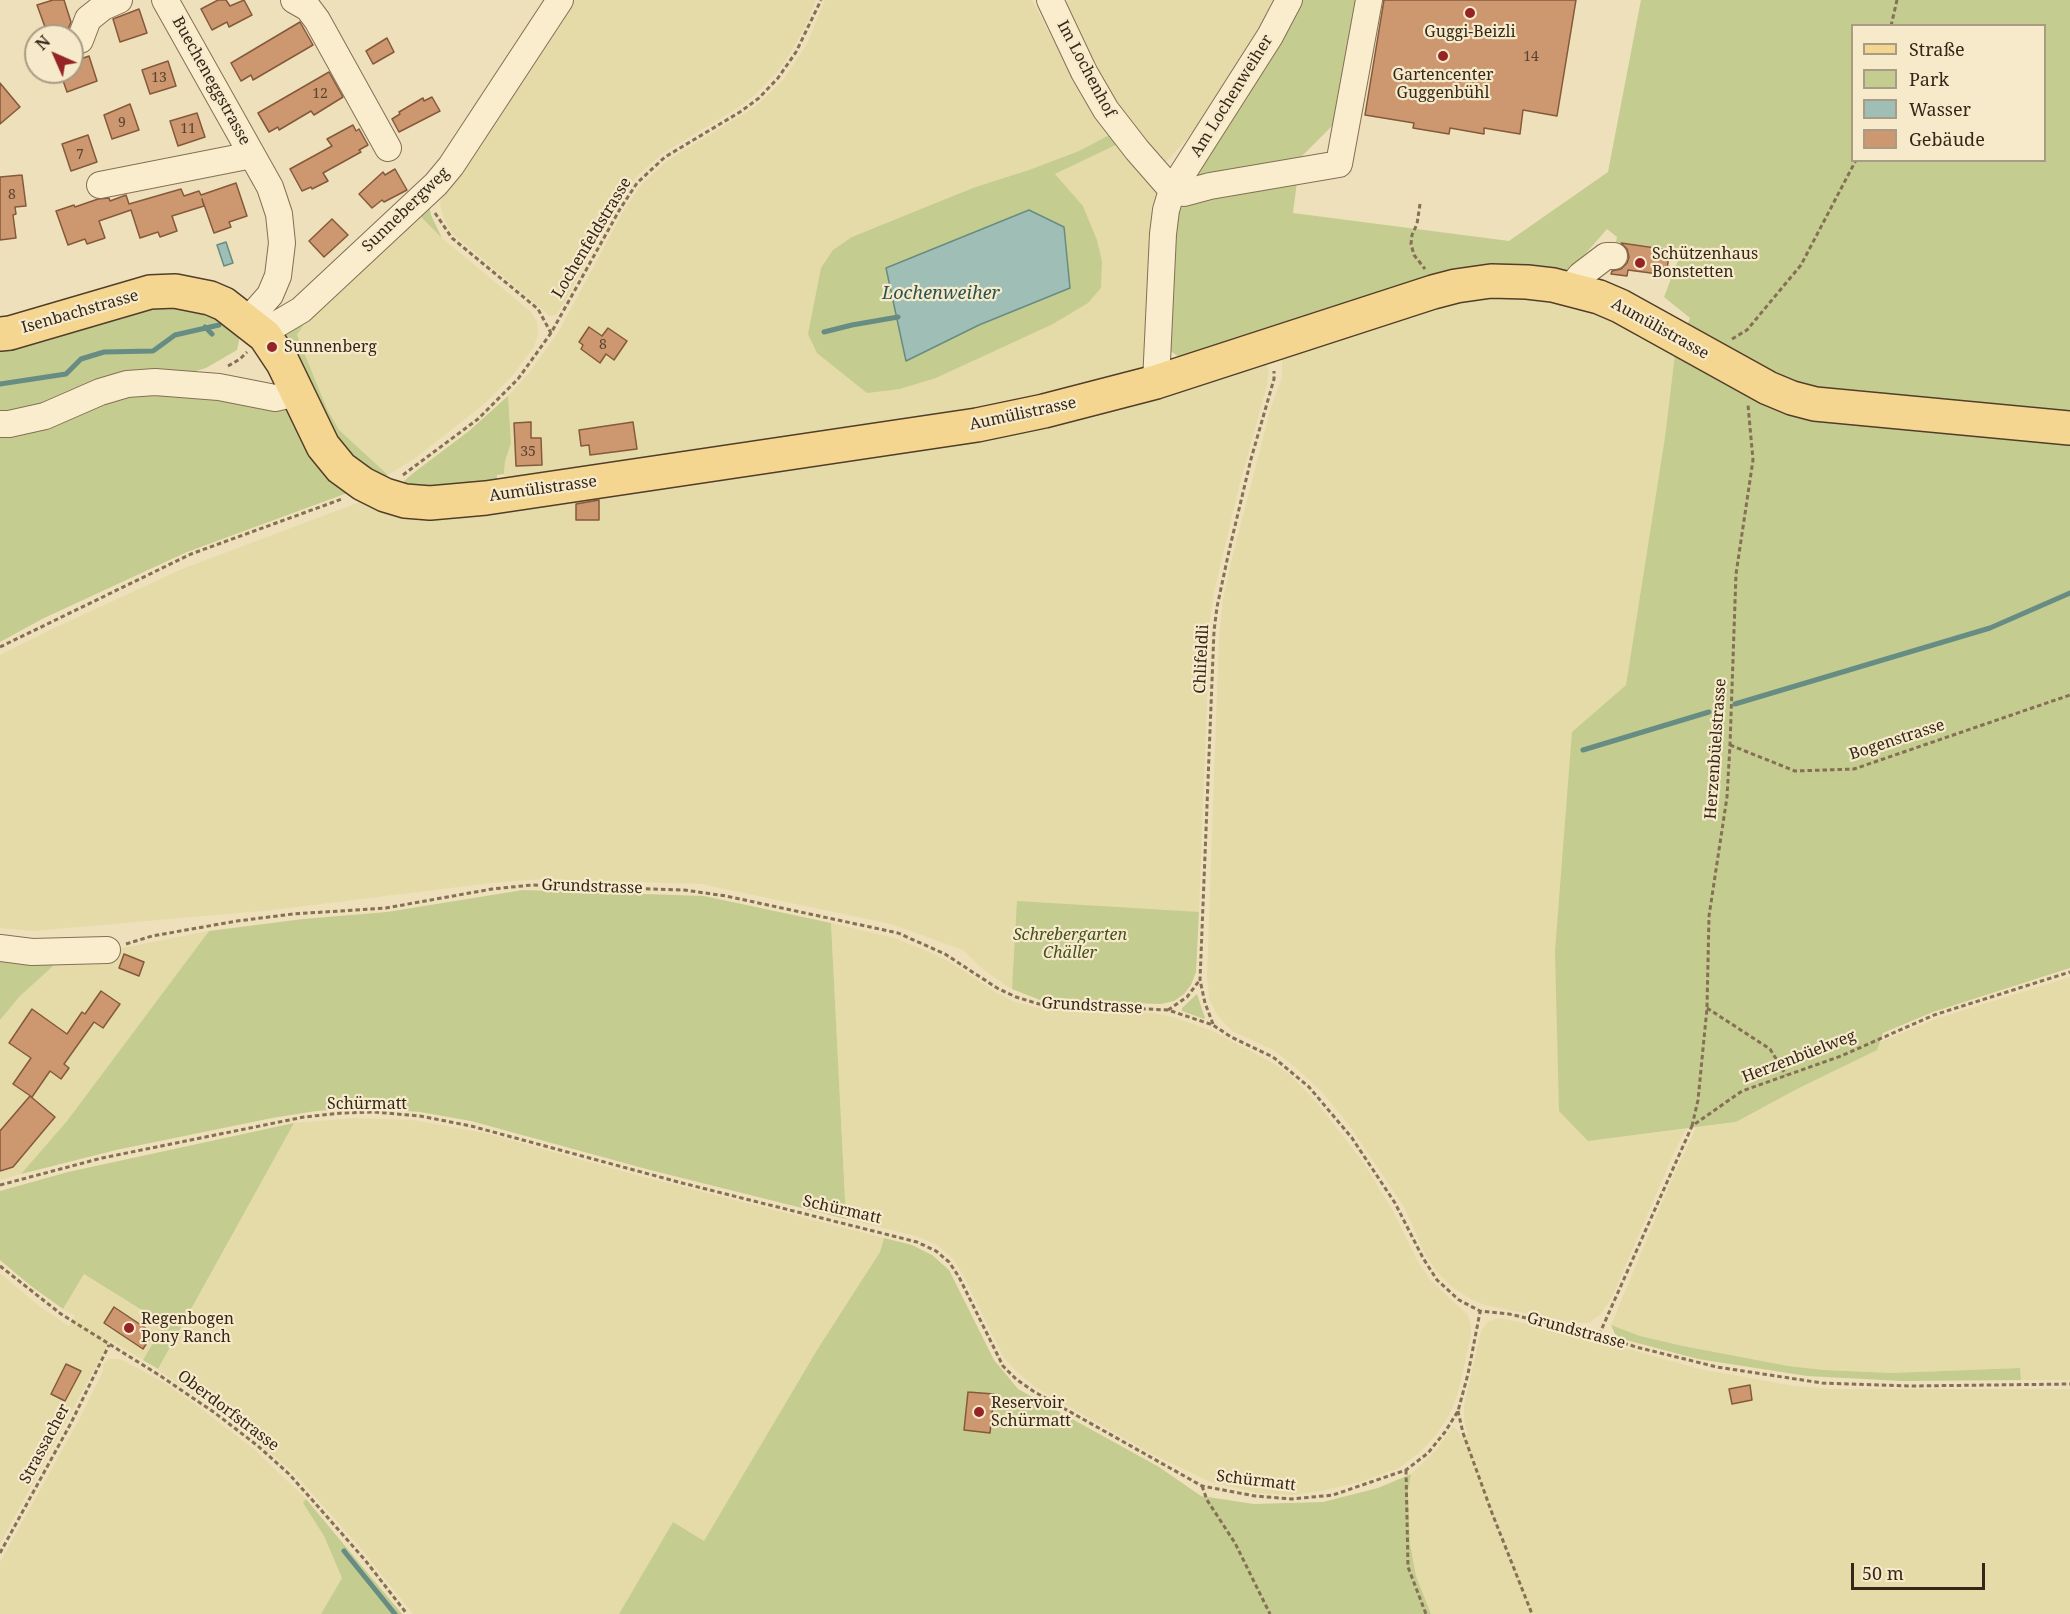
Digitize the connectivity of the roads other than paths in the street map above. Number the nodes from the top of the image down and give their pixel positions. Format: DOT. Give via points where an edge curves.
graph roads {
  1 [pos="119,0"];
  2 [pos="294,0"];
  3 [pos="560,0"];
  4 [pos="1050,0"];
  5 [pos="1289,0"];
  6 [pos="1369,0"];
  7 [pos="173,2"];
  8 [pos="84,30"];
  9 [pos="388,148"];
  10 [pos="252,155"];
  11 [pos="100,185"];
  12 [pos="1172,190"];
  13 [pos="1614,256"];
  14 [pos="1569,289"];
  15 [pos="254,327"];
  16 [pos="0,334"];
  17 [pos="1156,381"];
  18 [pos="296,390"];
  19 [pos="0,424"];
  20 [pos="2070,428"];
  21 [pos="0,948"];
  22 [pos="107,950"];
  1 -- 8 [label="street" via="88,19"];
  2 -- 9 [label="street" via="308,8 317,20"];
  3 -- 15 [label="street, Sunnebergweg" via="436,184 301,310"];
  4 -- 12 [label="street, Im Lochenhof" via="1106,110"];
  5 -- 12 [label="street, Am Lochenweiher"];
  6 -- 12 [label="street" via="1339,164 1184,193"];
  7 -- 10 [label="street, Buecheneggstrasse"];
  10 -- 11 [label="street, Buecheneggstrasse"];
  10 -- 15 [label="street, Buecheneggstrasse" via="270,187 279,214 282,243 278,276"];
  12 -- 17 [label="street, Am Lochenweiher" via="1163,234"];
  13 -- 14 [label="street" via="1605,256"];
  14 -- 17 [label="main road, Aumülistrasse" via="1504,281 1439,290"];
  14 -- 20 [label="main road, Aumülistrasse" via="1620,306 1741,374 1782,394 1815,404"];
  15 -- 16 [label="main road, Isenbachstrasse" via="210,298 156,291"];
  15 -- 18 [label="main road, Isenbachstrasse" via="283,363"];
  17 -- 18 [label="main road, Aumülistrasse" via="1044,411 977,424 486,498 430,503 405,501 374,490 346,473 329,455"];
  18 -- 19 [label="street" via="275,398 219,387 127,384 45,416"];
  21 -- 22 [label="street" via="32,952"];
}
